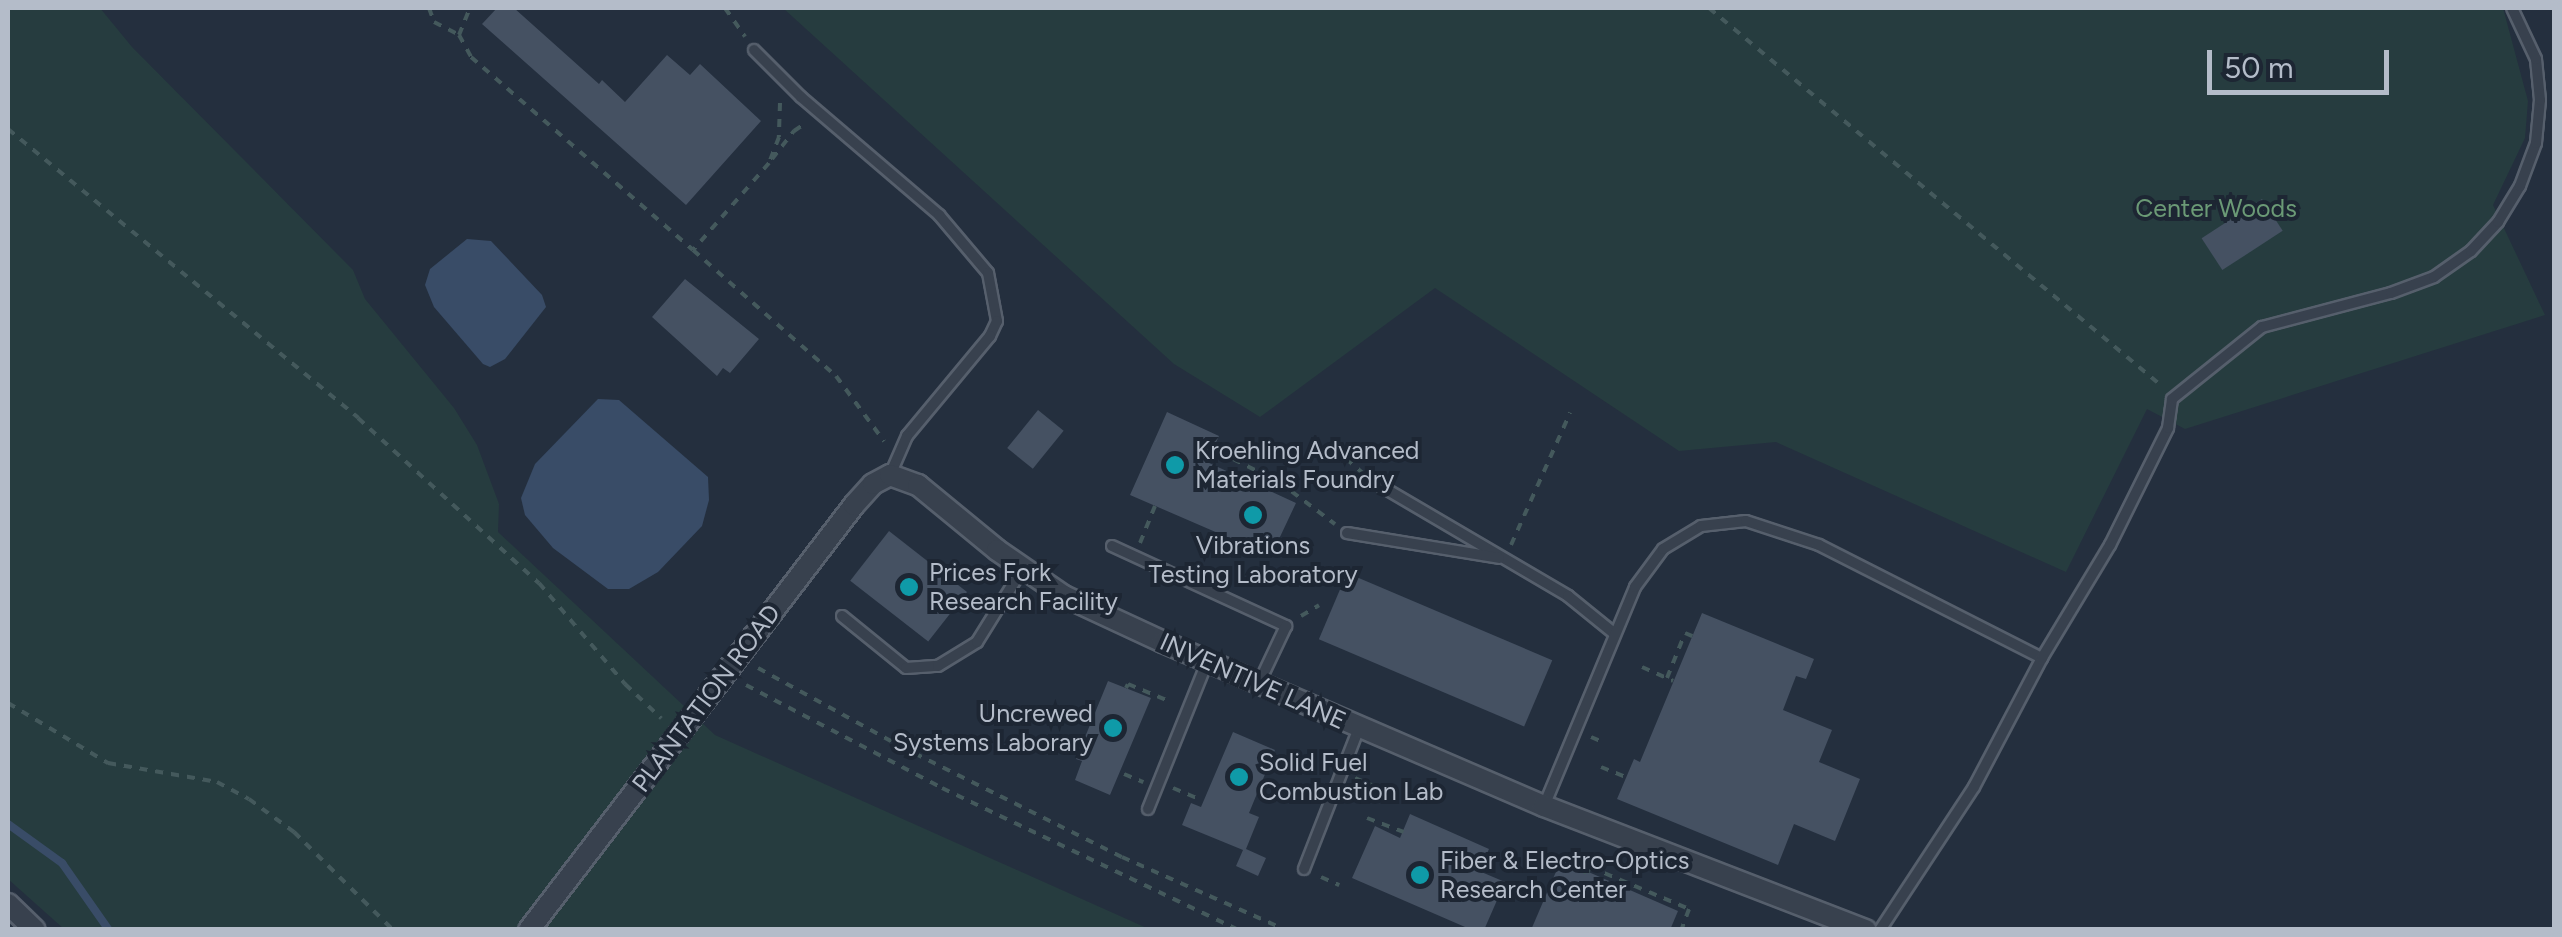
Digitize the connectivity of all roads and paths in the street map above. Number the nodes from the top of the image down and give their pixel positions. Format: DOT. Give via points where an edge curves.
graph roads {
  1 [pos="428,8"];
  2 [pos="470,8"];
  3 [pos="725,8"];
  4 [pos="1709,8"];
  5 [pos="2512,8"];
  6 [pos="459,34"];
  7 [pos="754,50"];
  8 [pos="775,92"];
  9 [pos="8,129"];
  10 [pos="849,138"];
  11 [pos="769,163"];
  12 [pos="693,250"];
  13 [pos="2172,399"];
  14 [pos="1570,413"];
  15 [pos="1334,448"];
  16 [pos="1233,459"];
  17 [pos="890,475"];
  18 [pos="1374,482"];
  19 [pos="1156,506"];
  20 [pos="1145,531"];
  21 [pos="1347,533"];
  22 [pos="1112,546"];
  23 [pos="1505,559"];
  24 [pos="1023,568"];
  25 [pos="1318,604"];
  26 [pos="842,616"];
  27 [pos="1286,626"];
  28 [pos="1615,634"];
  29 [pos="1692,636"];
  30 [pos="1680,645"];
  31 [pos="1688,648"];
  32 [pos="736,656"];
  33 [pos="2042,658"];
  34 [pos="1207,662"];
  35 [pos="1642,668"];
  36 [pos="724,674"];
  37 [pos="1258,684"];
  38 [pos="1126,688"];
  39 [pos="8,703"];
  40 [pos="1175,704"];
  41 [pos="1359,728"];
  42 [pos="679,735"];
  43 [pos="1601,767"];
  44 [pos="1342,772"];
  45 [pos="1626,778"];
  46 [pos="1159,782"];
  47 [pos="1378,788"];
  48 [pos="1196,798"];
  49 [pos="1544,806"];
  50 [pos="1148,809"];
  51 [pos="1367,818"];
  52 [pos="1403,832"];
  53 [pos="1304,869"];
  54 [pos="1583,871"];
  55 [pos="8,904"];
  56 [pos="1828,922"];
  57 [pos="35,930"];
  58 [pos="393,930"];
  59 [pos="528,930"];
  60 [pos="1240,930"];
  61 [pos="1286,930"];
  62 [pos="1686,930"];
  63 [pos="1866,930"];
  64 [pos="1880,930"];
  1 -- 6 [label="path" via="434,22"];
  2 -- 6 [label="path"];
  3 -- 7 [label="path"];
  4 -- 13 [label="path" via="2140,364"];
  5 -- 13 [label="lane" via="2536,59 2540,100 2536,143 2498,222 2471,252 2434,276 2262,327"];
  6 -- 12 [label="path" via="472,56"];
  7 -- 10 [label="lane"];
  8 -- 11 [label="path" via="782,106"];
  9 -- 42 [label="path" via="358,418 539,584"];
  10 -- 11 [label="path" via="824,123 806,123"];
  10 -- 17 [label="lane" via="973,250 996,298 990,336 908,436"];
  11 -- 12 [label="path"];
  12 -- 17 [label="path" via="836,376 885,443"];
  13 -- 33 [label="lane" via="2168,428 2149,468"];
  14 -- 23 [label="path"];
  15 -- 18 [label="path"];
  16 -- 21 [label="path" via="1279,482"];
  17 -- 24 [label="street, INVENTIVE LANE" via="918,485"];
  17 -- 32 [label="street, PLANTATION ROAD" via="854,505"];
  18 -- 23 [label="lane"];
  19 -- 20 [label="path"];
  21 -- 23 [label="lane"];
  22 -- 27 [label="lane"];
  23 -- 28 [label="lane"];
  24 -- 26 [label="lane" via="977,642 938,666 906,668"];
  24 -- 34 [label="street, INVENTIVE LANE" via="1064,596"];
  25 -- 27 [label="path"];
  27 -- 37 [label="lane"];
  28 -- 33 [label="lane" via="1634,587 1664,549 1701,526 1746,521 1819,545"];
  28 -- 49 [label="lane"];
  29 -- 30 [label="path" via="1685,634"];
  30 -- 31 [label="path"];
  30 -- 35 [label="path" via="1670,679"];
  32 -- 36 [label="street, PLANTATION ROAD"];
  32 -- 61 [label="path" via="1122,857"];
  33 -- 64 [label="lane" via="1974,787"];
  34 -- 37 [label="street, INVENTIVE LANE"];
  34 -- 46 [label="lane"];
  36 -- 42 [label="street, PLANTATION ROAD"];
  36 -- 60 [label="path" via="942,788"];
  37 -- 41 [label="street, INVENTIVE LANE"];
  38 -- 40 [label="path"];
  39 -- 58 [label="path" via="108,763 216,782 249,799 294,832"];
  41 -- 44 [label="lane"];
  41 -- 49 [label="street, INVENTIVE LANE"];
  42 -- 59 [label="street, PLANTATION ROAD"];
  43 -- 45 [label="path"];
  44 -- 47 [label="path"];
  44 -- 53 [label="lane"];
  46 -- 48 [label="path"];
  46 -- 50 [label="lane"];
  49 -- 56 [label="street, INVENTIVE LANE"];
  51 -- 52 [label="path"];
  54 -- 62 [label="path" via="1590,867 1689,909"];
  55 -- 57 [label="street"];
  56 -- 63 [label="street, INVENTIVE LANE"];
}
